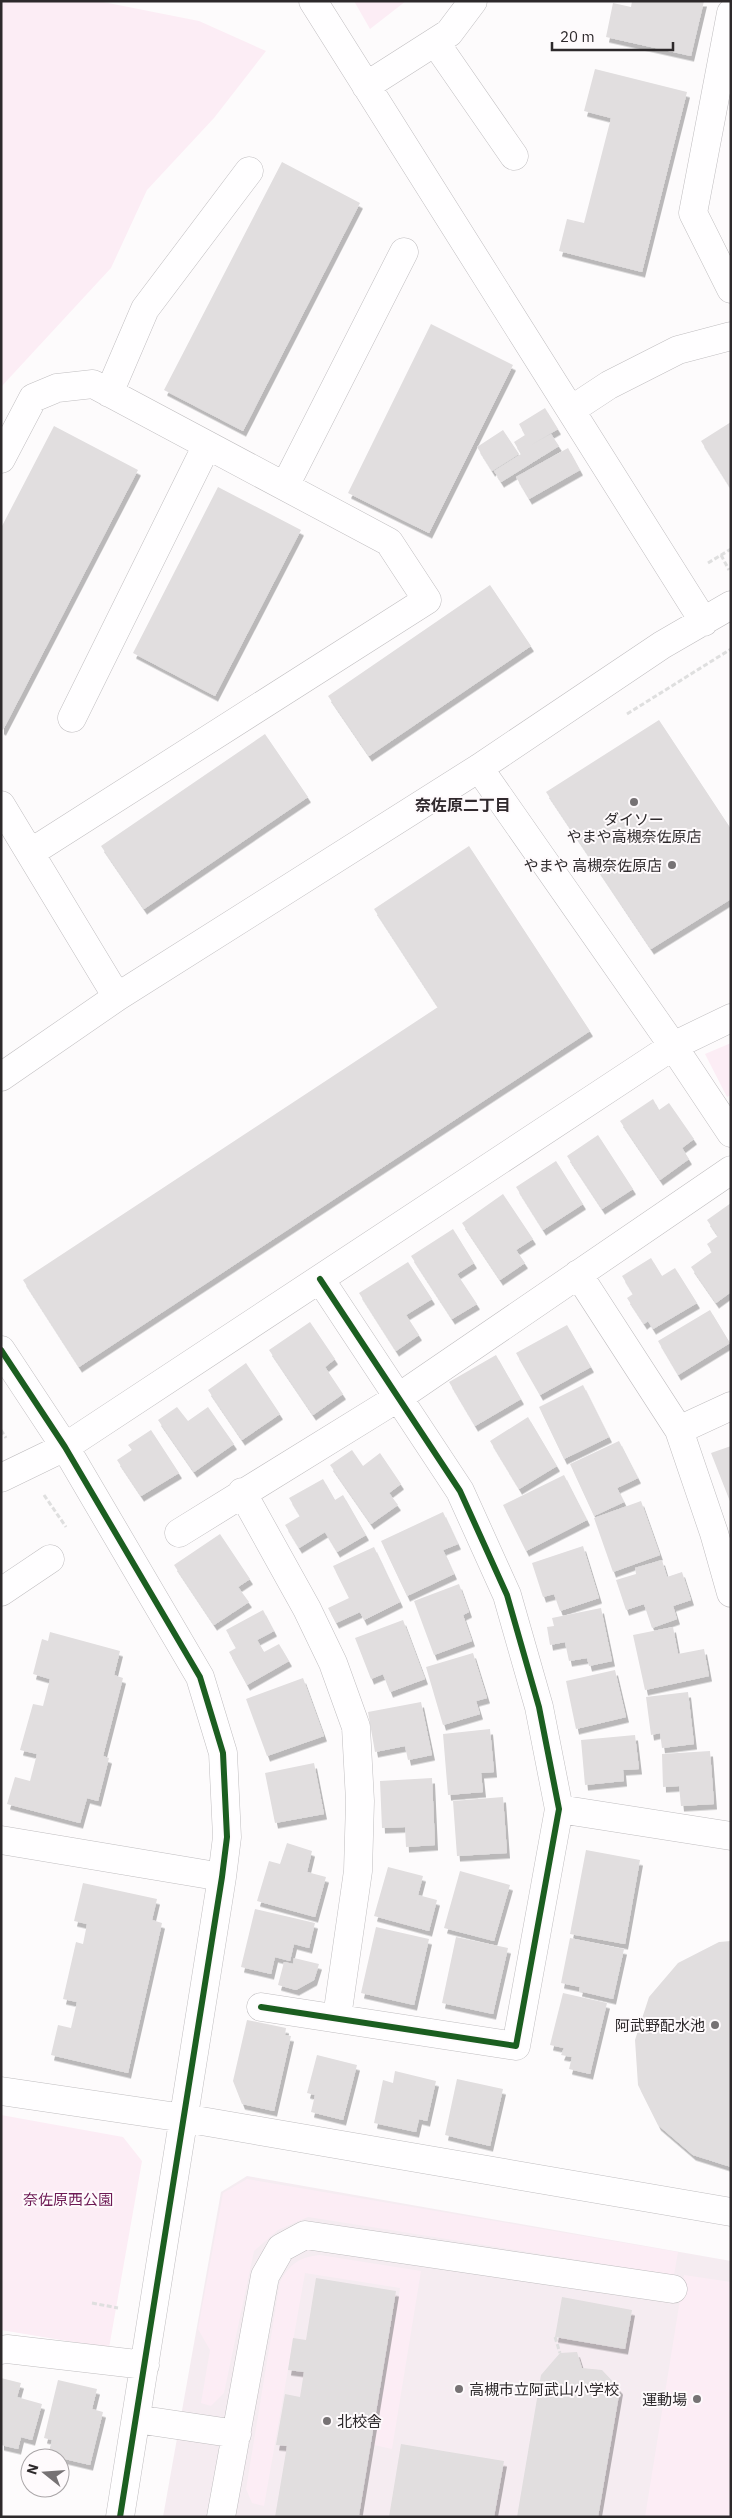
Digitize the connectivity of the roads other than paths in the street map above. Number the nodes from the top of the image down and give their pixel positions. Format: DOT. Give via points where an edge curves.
graph roads {
  1 [pos="313,1"];
  2 [pos="472,1"];
  3 [pos="731,14"];
  4 [pos="435,42"];
  5 [pos="366,86"];
  6 [pos="514,156"];
  7 [pos="249,171"];
  8 [pos="404,252"];
  9 [pos="731,289"];
  10 [pos="731,336"];
  11 [pos="109,393"];
  12 [pos="571,410"];
  13 [pos="207,445"];
  14 [pos="1,459"];
  15 [pos="285,486"];
  16 [pos="731,605"];
  17 [pos="704,622"];
  18 [pos="72,718"];
  19 [pos="479,768"];
  20 [pos="1,805"];
  21 [pos="30,853"];
  22 [pos="117,997"];
  23 [pos="731,1018"];
  24 [pos="673,1046"];
  25 [pos="1,1077"];
  26 [pos="731,1134"];
  27 [pos="731,1170"];
  28 [pos="578,1274"];
  29 [pos="320,1279"];
  30 [pos="1,1350"];
  31 [pos="399,1397"];
  32 [pos="731,1406"];
  33 [pos="679,1430"];
  34 [pos="65,1446"];
  35 [pos="13,1472"];
  36 [pos="242,1492"];
  37 [pos="179,1533"];
  38 [pos="50,1559"];
  39 [pos="1,1592"];
  40 [pos="731,1593"];
  41 [pos="559,1809"];
  42 [pos="731,1836"];
  43 [pos="1,1840"];
  44 [pos="222,1877"];
  45 [pos="261,2007"];
  46 [pos="337,2017"];
  47 [pos="1,2091"];
  48 [pos="184,2118"];
  49 [pos="731,2212"];
  50 [pos="673,2289"];
  51 [pos="1,2350"];
  52 [pos="144,2366"];
  53 [pos="136,2419"];
  54 [pos="237,2434"];
  55 [pos="126,2516"];
  56 [pos="221,2517"];
  1 -- 5 [label="street"];
  2 -- 4 [label="street" via="449,33"];
  3 -- 9 [label="street" via="693,213"];
  4 -- 5 [label="street"];
  4 -- 6 [label="street"];
  5 -- 12 [label="street"];
  7 -- 11 [label="street" via="145,309"];
  8 -- 15 [label="street"];
  10 -- 12 [label="street" via="678,350 609,385"];
  11 -- 13 [label="street"];
  11 -- 14 [label="street" via="93,384 57,388 33,398"];
  12 -- 17 [label="street"];
  13 -- 15 [label="street"];
  13 -- 18 [label="street"];
  15 -- 21 [label="street" via="389,542 427,600"];
  16 -- 17 [label="street"];
  17 -- 19 [label="street" via="662,645"];
  19 -- 22 [label="street"];
  19 -- 24 [label="street"];
  20 -- 21 [label="street"];
  21 -- 22 [label="street"];
  22 -- 25 [label="street"];
  23 -- 24 [label="street"];
  24 -- 26 [label="street"];
  24 -- 29 [label="street"];
  27 -- 28 [label="street"];
  28 -- 31 [label="street"];
  28 -- 33 [label="street"];
  29 -- 31 [label="street"];
  29 -- 34 [label="street"];
  30 -- 34 [label="street"];
  31 -- 36 [label="street"];
  31 -- 41 [label="street" via="460,1491 507,1595 539,1707"];
  32 -- 33 [label="street"];
  33 -- 40 [label="street"];
  34 -- 35 [label="street"];
  34 -- 44 [label="street" via="200,1677 224,1752 227,1837"];
  36 -- 37 [label="street"];
  36 -- 46 [label="street" via="307,1609 356,1727 360,1801 358,1871"];
  38 -- 39 [label="street"];
  41 -- 42 [label="street"];
  41 -- 46 [label="street" via="516,2046"];
  43 -- 44 [label="street"];
  44 -- 48 [label="street"];
  45 -- 46 [label="street"];
  47 -- 48 [label="street"];
  48 -- 49 [label="street"];
  48 -- 52 [label="street"];
  50 -- 54 [label="street" via="305,2235 280,2248 265,2276"];
  51 -- 52 [label="street" via="8,2348"];
  52 -- 53 [label="street"];
  53 -- 54 [label="street"];
  53 -- 55 [label="street"];
  54 -- 56 [label="street"];
}
